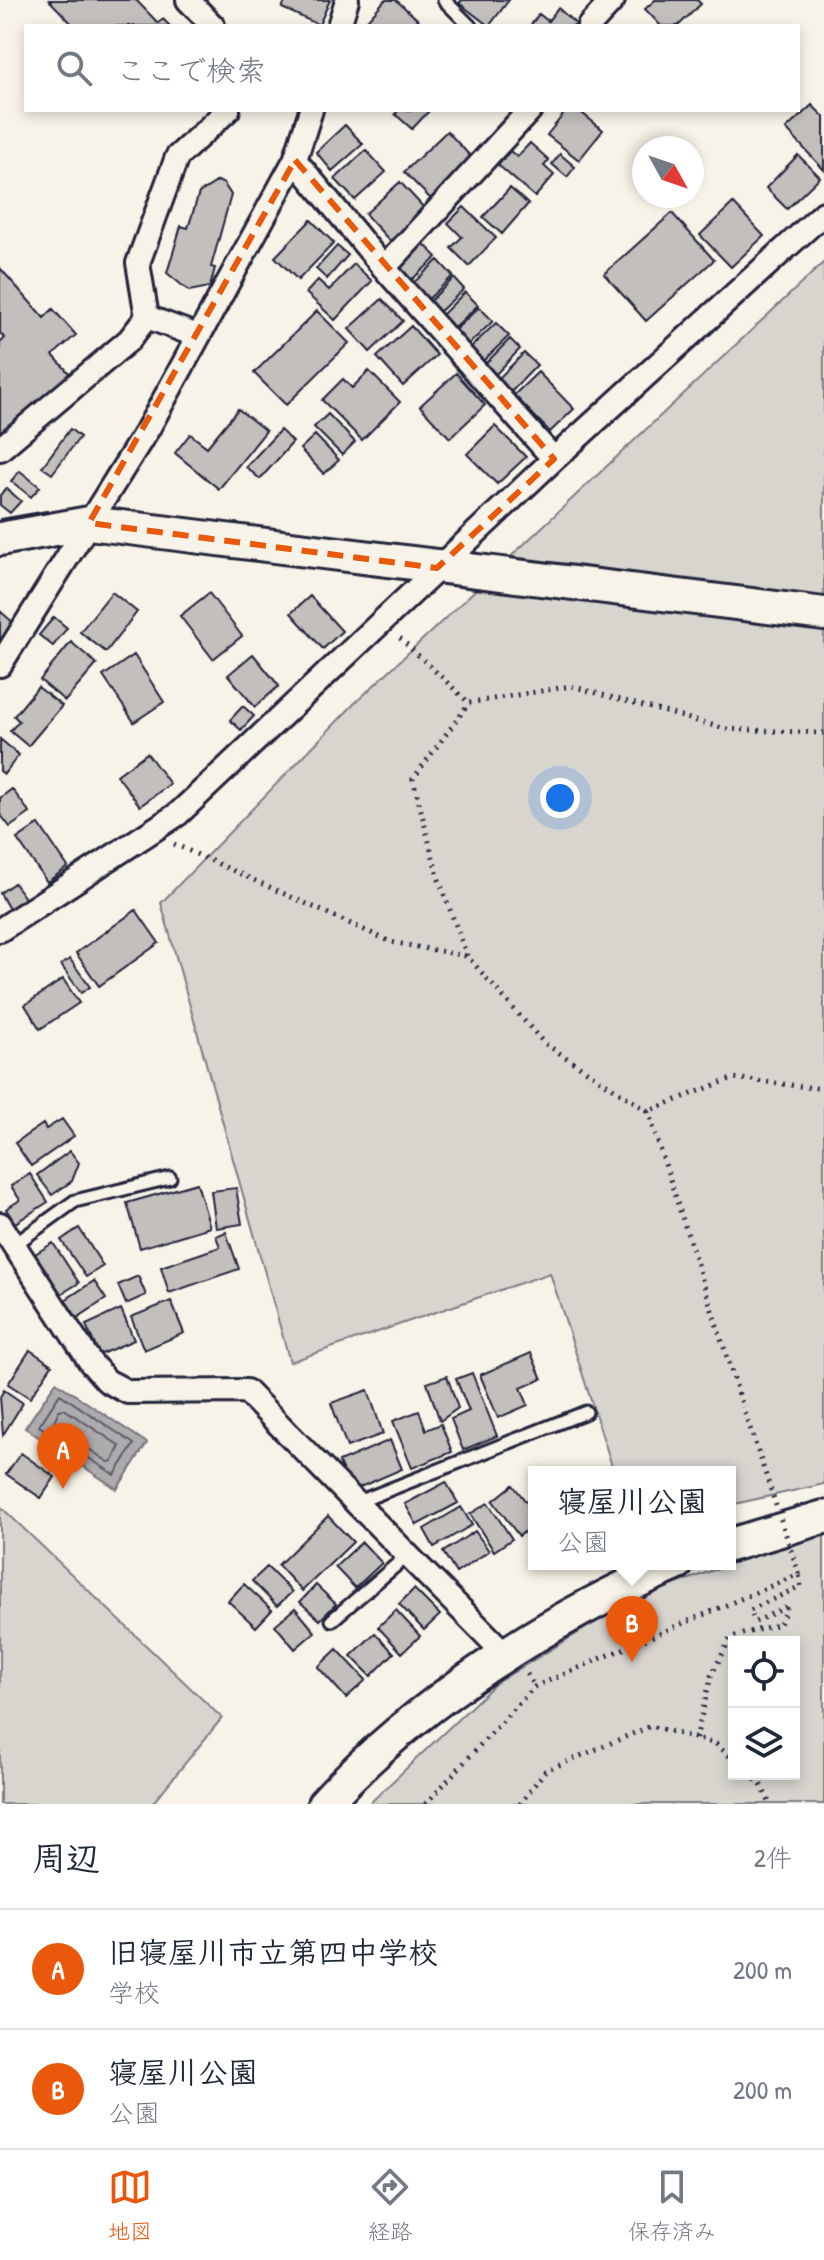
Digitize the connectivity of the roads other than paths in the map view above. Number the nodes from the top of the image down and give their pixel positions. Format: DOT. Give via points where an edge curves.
graph roads {
  1 [pos="188,0"];
  2 [pos="347,0"];
  3 [pos="444,0"];
  4 [pos="613,0"];
  5 [pos="211,24"];
  6 [pos="340,24"];
  7 [pos="468,24"];
  8 [pos="591,24"];
  9 [pos="226,112"];
  10 [pos="310,112"];
  11 [pos="528,112"];
  12 [pos="295,160"];
  13 [pos="824,213"];
  14 [pos="384,268"];
  15 [pos="147,317"];
  16 [pos="198,336"];
  17 [pos="0,449"];
  18 [pos="554,459"];
  19 [pos="89,523"];
  20 [pos="0,539"];
  21 [pos="437,568"];
  22 [pos="824,614"];
  23 [pos="0,665"];
  24 [pos="0,930"];
  25 [pos="170,1178"];
  26 [pos="0,1224"];
  27 [pos="14,1245"];
  28 [pos="586,1412"];
  29 [pos="358,1502"];
  30 [pos="824,1517"];
  31 [pos="736,1543"];
  32 [pos="408,1555"];
  33 [pos="662,1570"];
  34 [pos="332,1620"];
  35 [pos="505,1654"];
  36 [pos="324,1804"];
  1 -- 5 [label="street"];
  2 -- 6 [label="street"];
  3 -- 7 [label="lane"];
  4 -- 8 [label="street"];
  9 -- 15 [label="street" via="177,157 138,263"];
  10 -- 12 [label="street"];
  11 -- 14 [label="street"];
  12 -- 14 [label="street"];
  12 -- 16 [label="street"];
  13 -- 18 [label="street"];
  14 -- 18 [label="street"];
  15 -- 16 [label="street"];
  15 -- 17 [label="street" via="129,340"];
  16 -- 19 [label="street"];
  18 -- 21 [label="street"];
  19 -- 20 [label="street"];
  19 -- 21 [label="street"];
  19 -- 23 [label="street"];
  21 -- 22 [label="street"];
  21 -- 24 [label="street" via="178,814"];
  25 -- 27 [label="lane" via="75,1201"];
  26 -- 27 [label="street"];
  27 -- 29 [label="street" via="107,1381 128,1392 246,1391"];
  28 -- 29 [label="lane"];
  29 -- 32 [label="street"];
  30 -- 31 [label="street"];
  32 -- 34 [label="lane"];
  32 -- 35 [label="street"];
  33 -- 35 [label="street"];
  35 -- 36 [label="street" via="409,1725"];
}
